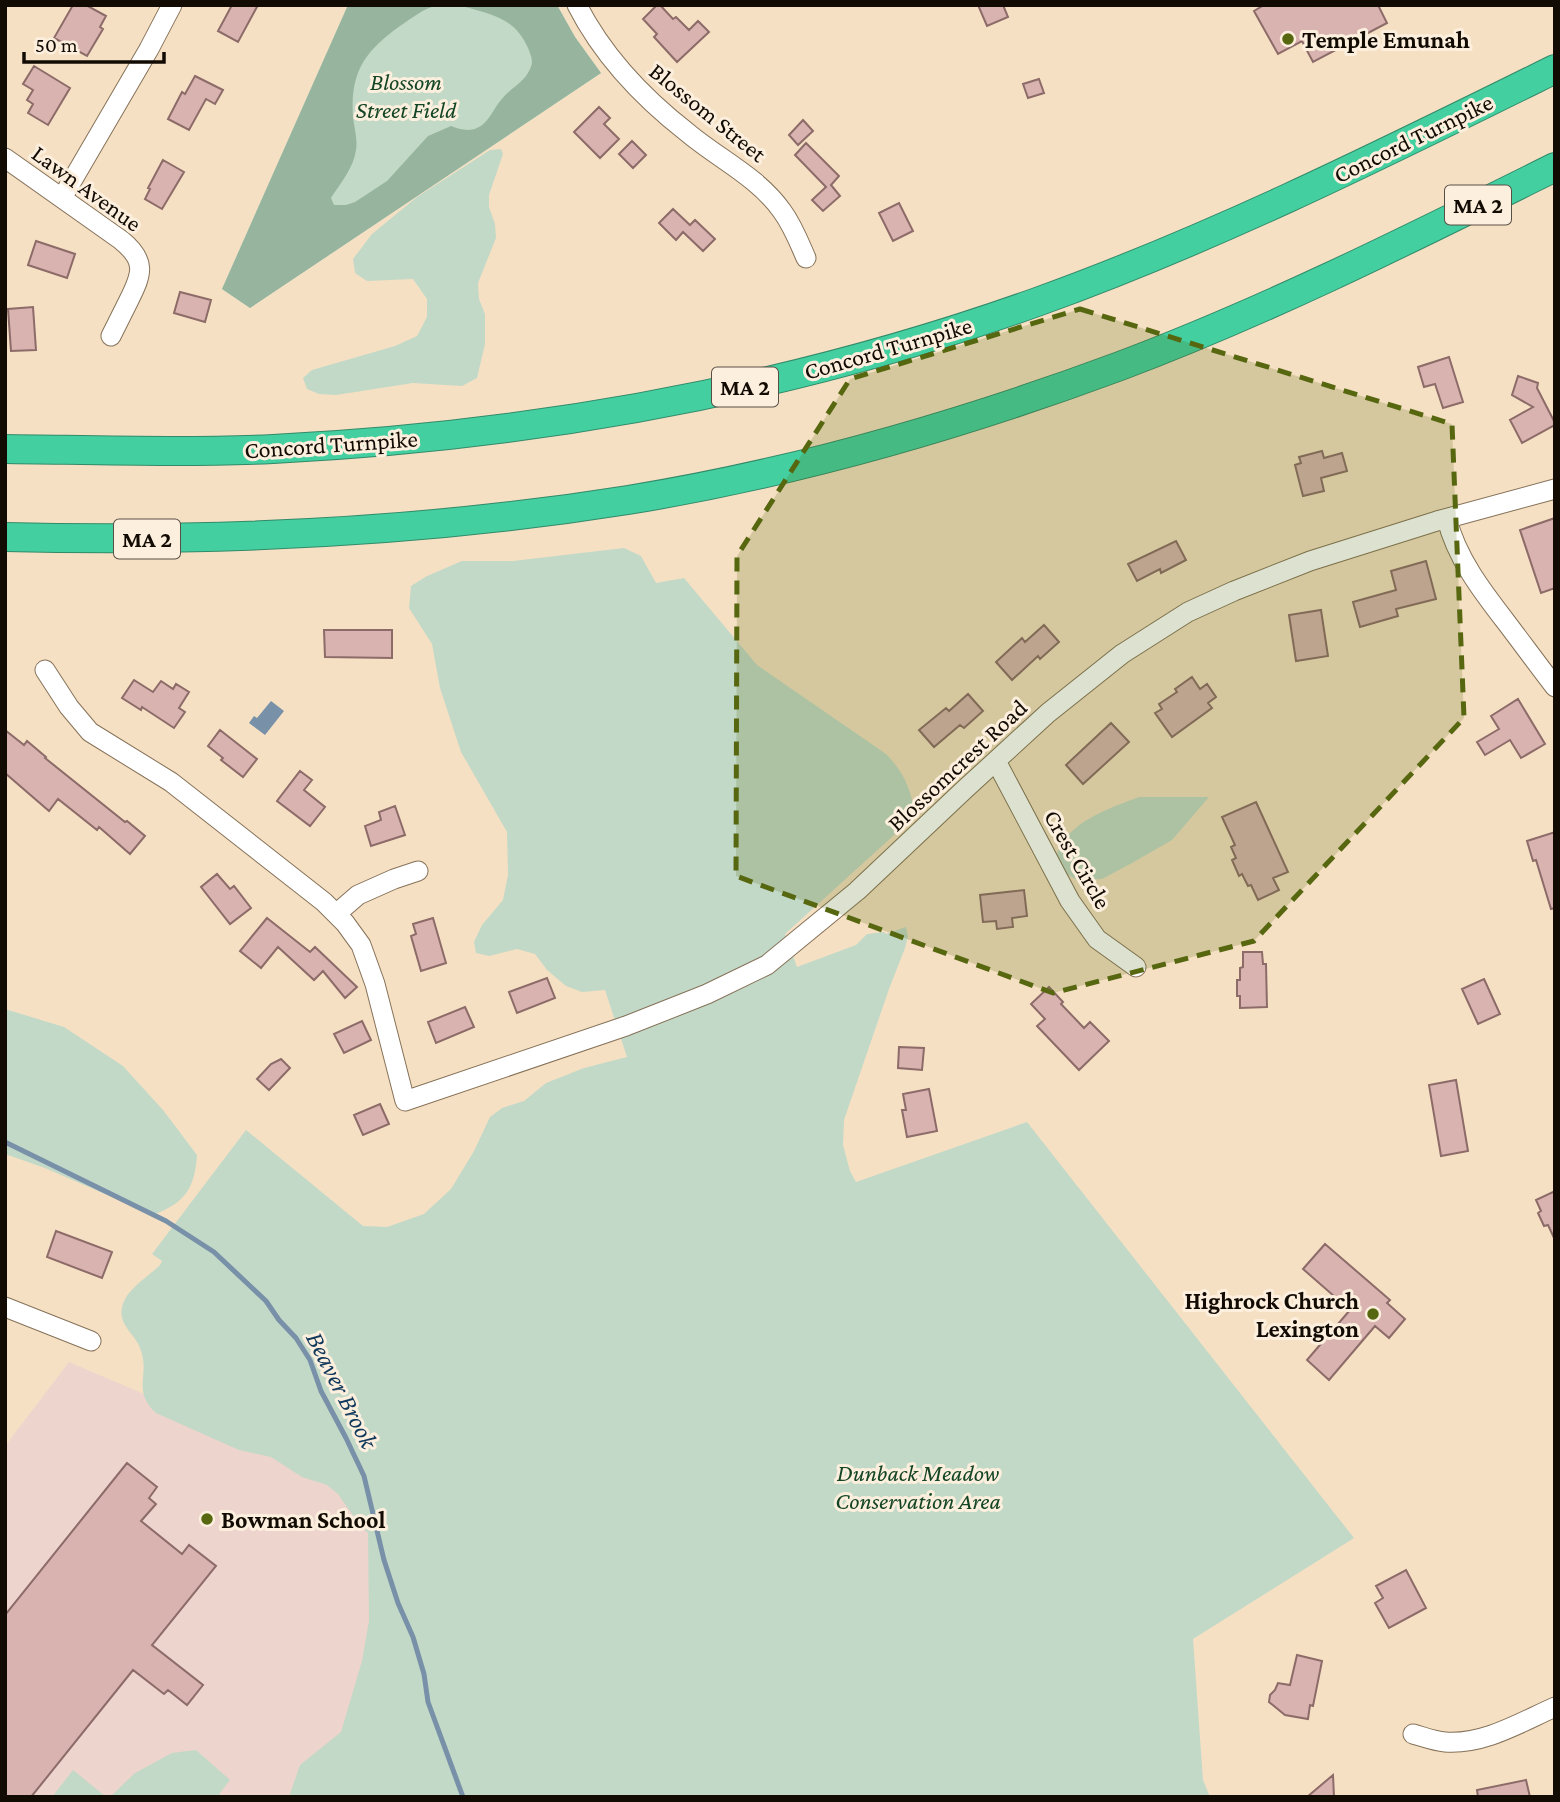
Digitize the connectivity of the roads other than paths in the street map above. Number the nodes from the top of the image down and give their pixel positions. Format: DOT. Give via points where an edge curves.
graph roads {
  1 [pos="172,5"];
  2 [pos="577,5"];
  3 [pos="1555,69"];
  4 [pos="5,158"];
  5 [pos="1555,167"];
  6 [pos="62,198"];
  7 [pos="806,258"];
  8 [pos="111,336"];
  9 [pos="5,449"];
  10 [pos="1555,489"];
  11 [pos="1447,519"];
  12 [pos="5,537"];
  13 [pos="45,670"];
  14 [pos="1555,687"];
  15 [pos="996,761"];
  16 [pos="418,871"];
  17 [pos="336,914"];
  18 [pos="1136,967"];
  19 [pos="5,1307"];
  20 [pos="90,1341"];
  21 [pos="1555,1707"];
  22 [pos="1413,1734"];
  1 -- 6 [label="street"];
  2 -- 7 [label="street, Blossom Street" via="604,51 628,78 681,128 773,200"];
  3 -- 9 [label="highway, Concord Turnpike / MA 2" via="1317,186 1152,258 971,325 773,380 606,414 437,437 237,451"];
  4 -- 6 [label="street, Lawn Avenue"];
  5 -- 12 [label="highway, MA 2" via="1298,292 1152,353 971,417 762,473 618,501 391,529 198,539"];
  6 -- 8 [label="street, Lawn Avenue" via="127,245 138,261 137,284"];
  10 -- 11 [label="street, Blossomcrest Road"];
  11 -- 14 [label="street" via="1464,562"];
  11 -- 15 [label="street, Blossomcrest Road" via="1310,561 1188,612 1122,654"];
  13 -- 17 [label="street" via="90,732 171,782"];
  15 -- 17 [label="street, Blossomcrest Road" via="857,891 767,965 626,1026 405,1101 361,944"];
  15 -- 18 [label="street, Crest Circle" via="1070,901 1097,939"];
  16 -- 17 [label="street" via="358,895"];
  19 -- 20 [label="street"];
  21 -- 22 [label="street" via="1466,1741 1443,1742"];
}
